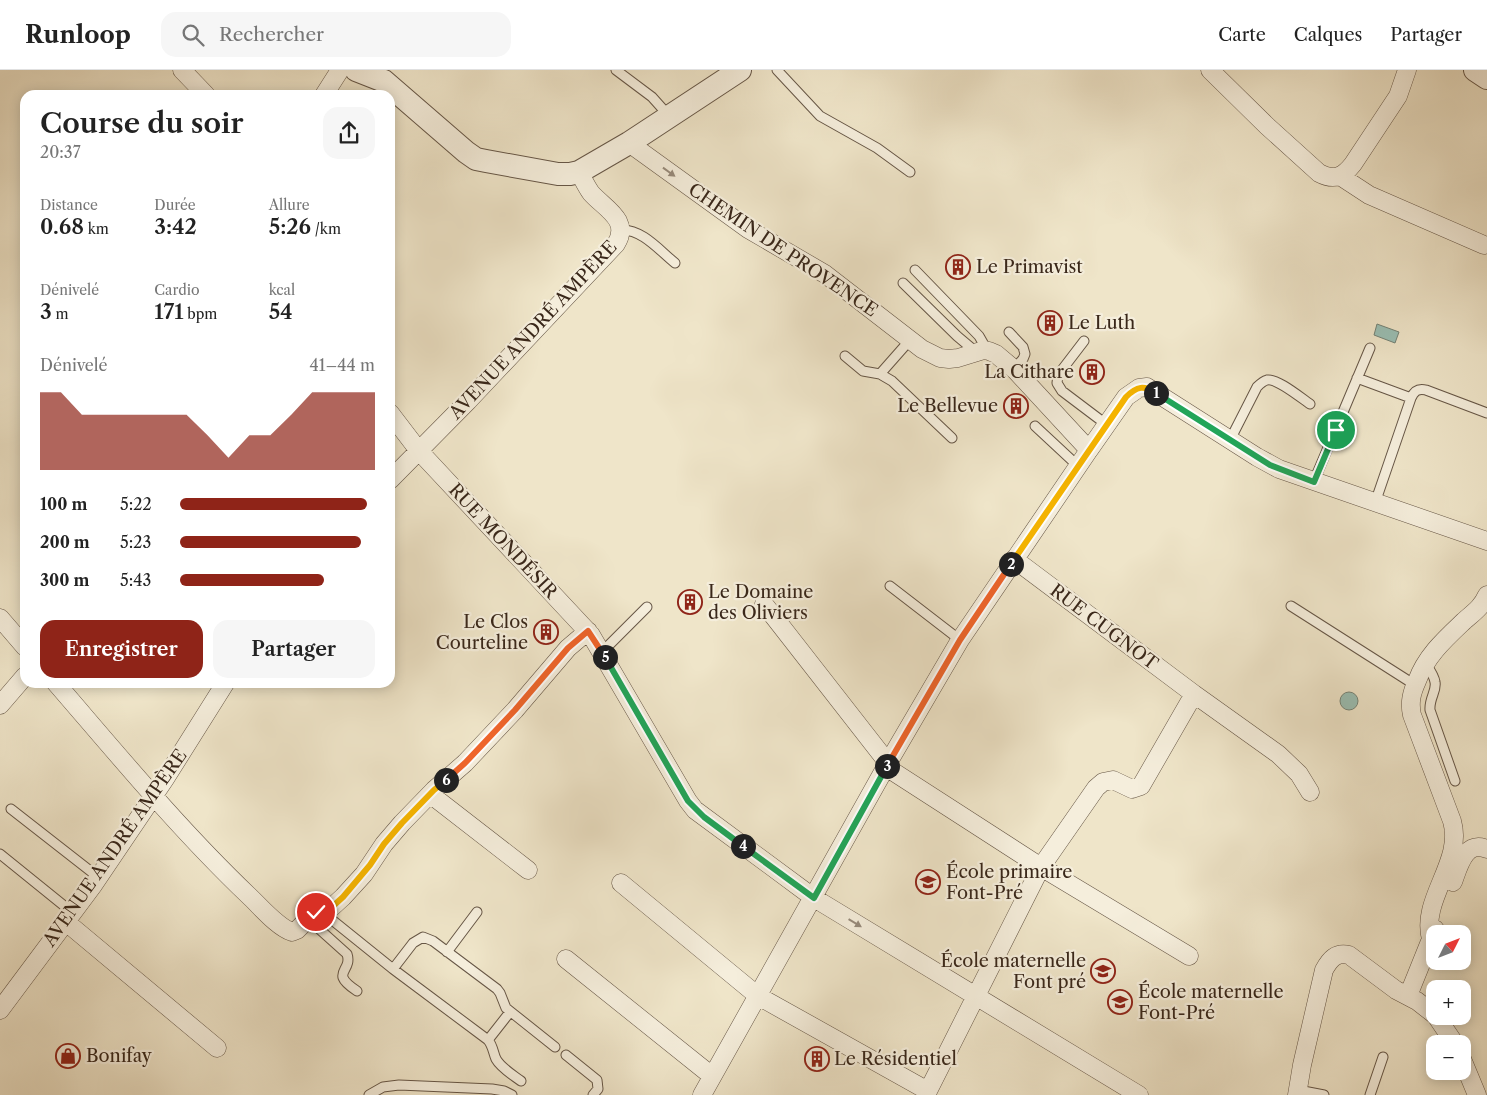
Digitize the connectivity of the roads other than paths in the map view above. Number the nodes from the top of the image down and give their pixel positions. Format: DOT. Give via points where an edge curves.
graph roads {
  1 [pos="182,70"];
  2 [pos="340,70"];
  3 [pos="356,70"];
  4 [pos="616,70"];
  5 [pos="740,70"];
  6 [pos="777,70"];
  7 [pos="1210,70"];
  8 [pos="1408,70"];
  9 [pos="1474,70"];
  10 [pos="1487,78"];
  11 [pos="201,90"];
  12 [pos="327,90"];
  13 [pos="394,90"];
  14 [pos="395,91"];
  15 [pos="669,116"];
  16 [pos="629,143"];
  17 [pos="579,172"];
  18 [pos="910,172"];
  19 [pos="1340,176"];
  20 [pos="621,230"];
  21 [pos="1484,245"];
  22 [pos="675,263"];
  23 [pos="915,270"];
  24 [pos="903,283"];
  25 [pos="1009,332"];
  26 [pos="910,340"];
  27 [pos="1084,341"];
  28 [pos="1370,348"];
  29 [pos="980,351"];
  30 [pos="845,356"];
  31 [pos="1014,369"];
  32 [pos="880,374"];
  33 [pos="1357,378"];
  34 [pos="1411,398"];
  35 [pos="1310,404"];
  36 [pos="1487,413"];
  37 [pos="395,420"];
  38 [pos="1107,425"];
  39 [pos="1035,426"];
  40 [pos="952,438"];
  41 [pos="1230,440"];
  42 [pos="1089,450"];
  43 [pos="419,451"];
  44 [pos="1078,466"];
  45 [pos="395,475"];
  46 [pos="1314,482"];
  47 [pos="1375,503"];
  48 [pos="1487,541"];
  49 [pos="1014,559"];
  50 [pos="890,586"];
  51 [pos="1487,595"];
  52 [pos="764,604"];
  53 [pos="1291,606"];
  54 [pos="647,608"];
  55 [pos="0,618"];
  56 [pos="588,631"];
  57 [pos="960,640"];
  58 [pos="20,641"];
  59 [pos="602,652"];
  60 [pos="1425,663"];
  61 [pos="20,682"];
  62 [pos="1415,685"];
  63 [pos="60,688"];
  64 [pos="222,688"];
  65 [pos="1194,694"];
  66 [pos="0,705"];
  67 [pos="887,765"];
  68 [pos="1455,781"];
  69 [pos="1310,792"];
  70 [pos="430,794"];
  71 [pos="153,797"];
  72 [pos="12,809"];
  73 [pos="1487,849"];
  74 [pos="0,854"];
  75 [pos="1041,867"];
  76 [pos="528,870"];
  77 [pos="98,877"];
  78 [pos="621,883"];
  79 [pos="814,898"];
  80 [pos="477,912"];
  81 [pos="314,915"];
  82 [pos="70,917"];
  83 [pos="1429,925"];
  84 [pos="1436,925"];
  85 [pos="1426,951"];
  86 [pos="447,952"];
  87 [pos="1189,956"];
  88 [pos="566,959"];
  89 [pos="393,968"];
  90 [pos="357,991"];
  91 [pos="758,996"];
  92 [pos="1408,996"];
  93 [pos="976,997"];
  94 [pos="1426,1007"];
  95 [pos="0,1010"];
  96 [pos="510,1012"];
  97 [pos="488,1040"];
  98 [pos="555,1047"];
  99 [pos="217,1048"];
  100 [pos="566,1055"];
  101 [pos="1383,1057"];
  102 [pos="712,1076"];
  103 [pos="1471,1079"];
  104 [pos="521,1081"];
  105 [pos="927,1093"];
  106 [pos="1298,1093"];
  107 [pos="369,1095"];
  108 [pos="512,1095"];
  109 [pos="593,1095"];
  110 [pos="702,1095"];
  111 [pos="1139,1095"];
  112 [pos="1324,1095"];
  113 [pos="1370,1095"];
  114 [pos="1478,1095"];
  1 -- 11 [label="street"];
  2 -- 12 [label="street"];
  3 -- 13 [label="street" via="384,81"];
  4 -- 15 [label="lane" via="656,101"];
  5 -- 15 [label="street"];
  6 -- 18 [label="lane" via="820,116 877,148"];
  7 -- 19 [label="street" via="1318,173"];
  8 -- 19 [label="street" via="1398,96 1353,164"];
  9 -- 10 [label="street"];
  14 -- 17 [label="street" via="476,158 558,174"];
  15 -- 16 [label="street"];
  16 -- 17 [label="street"];
  16 -- 26 [label="street, CHEMIN DE PROVENCE, one-way" via="740,224 811,265"];
  17 -- 20 [label="street, AVENUE ANDRÉ AMPÈRE" via="591,192 616,217"];
  19 -- 21 [label="street" via="1368,195"];
  20 -- 22 [label="lane" via="639,234"];
  20 -- 43 [label="street, AVENUE ANDRÉ AMPÈRE" via="613,249"];
  23 -- 29 [label="lane" via="979,336 983,343"];
  24 -- 29 [label="lane" via="957,336"];
  25 -- 31 [label="lane" via="1025,354"];
  26 -- 29 [label="street, CHEMIN DE PROVENCE" via="940,358 958,358"];
  26 -- 32 [label="lane"];
  27 -- 38 [label="lane" via="1062,368 1057,383 1062,391"];
  28 -- 33 [label="lane"];
  29 -- 31 [label="street" via="996,354"];
  30 -- 32 [label="lane" via="863,371"];
  31 -- 42 [label="street"];
  32 -- 40 [label="lane"];
  33 -- 34 [label="lane"];
  33 -- 46 [label="lane"];
  34 -- 36 [label="lane" via="1415,392 1423,390"];
  34 -- 47 [label="lane"];
  35 -- 41 [label="lane" via="1275,381 1264,381 1254,393"];
  37 -- 43 [label="street, RUE MONDÉSIR"];
  38 -- 41 [label="street" via="1130,393 1146,387"];
  38 -- 42 [label="street"];
  39 -- 44 [label="lane"];
  41 -- 46 [label="street" via="1270,465"];
  42 -- 44 [label="street"];
  43 -- 45 [label="street, AVENUE ANDRÉ AMPÈRE"];
  43 -- 56 [label="street, RUE MONDÉSIR"];
  44 -- 49 [label="street"];
  46 -- 47 [label="street"];
  47 -- 48 [label="street"];
  49 -- 57 [label="street"];
  49 -- 65 [label="street, RUE CUGNOT"];
  50 -- 57 [label="lane"];
  51 -- 60 [label="street" via="1482,605"];
  52 -- 67 [label="street"];
  53 -- 62 [label="lane"];
  54 -- 59 [label="lane"];
  55 -- 58 [label="street"];
  56 -- 59 [label="street, RUE MONDÉSIR"];
  56 -- 70 [label="street" via="568,648 465,763"];
  57 -- 67 [label="street"];
  59 -- 79 [label="street, RUE MONDÉSIR" via="691,806"];
  60 -- 62 [label="street"];
  60 -- 68 [label="lane" via="1436,682 1430,710"];
  61 -- 66 [label="street"];
  62 -- 83 [label="street" via="1410,701 1412,714 1455,834"];
  63 -- 71 [label="street"];
  64 -- 71 [label="street, AVENUE ANDRÉ AMPÈRE"];
  65 -- 69 [label="street, RUE CUGNOT" via="1284,759"];
  65 -- 75 [label="street" via="1141,786 1129,788 1113,780 1099,785"];
  67 -- 75 [label="street"];
  67 -- 79 [label="street"];
  70 -- 76 [label="street"];
  70 -- 81 [label="street" via="389,838 343,897 332,907"];
  71 -- 77 [label="street, AVENUE ANDRÉ AMPÈRE"];
  71 -- 81 [label="street" via="283,927 295,932"];
  72 -- 77 [label="lane"];
  73 -- 84 [label="street" via="1476,848 1464,855"];
  74 -- 82 [label="lane"];
  75 -- 87 [label="street"];
  75 -- 93 [label="street"];
  77 -- 82 [label="street, AVENUE ANDRÉ AMPÈRE"];
  78 -- 91 [label="street"];
  79 -- 91 [label="street"];
  79 -- 93 [label="street, RUE MONDÉSIR, one-way"];
  80 -- 86 [label="lane"];
  81 -- 89 [label="lane"];
  81 -- 90 [label="lane" via="347,954 343,978"];
  82 -- 95 [label="street, AVENUE ANDRÉ AMPÈRE"];
  82 -- 99 [label="street"];
  85 -- 92 [label="street"];
  86 -- 89 [label="lane" via="423,937 413,943"];
  86 -- 96 [label="lane" via="497,989"];
  88 -- 102 [label="street"];
  89 -- 97 [label="lane"];
  91 -- 102 [label="street"];
  91 -- 105 [label="street"];
  92 -- 94 [label="street"];
  92 -- 106 [label="street" via="1349,955 1333,958 1324,970"];
  93 -- 105 [label="street"];
  93 -- 111 [label="street, RUE MONDÉSIR"];
  96 -- 97 [label="lane"];
  96 -- 98 [label="lane"];
  97 -- 104 [label="lane" via="501,1065"];
  100 -- 109 [label="lane" via="597,1080 598,1089"];
  101 -- 113 [label="lane"];
  102 -- 110 [label="street"];
  103 -- 114 [label="street"];
  106 -- 112 [label="lane"];
  107 -- 108 [label="lane" via="383,1087 399,1086 492,1089"];
}
